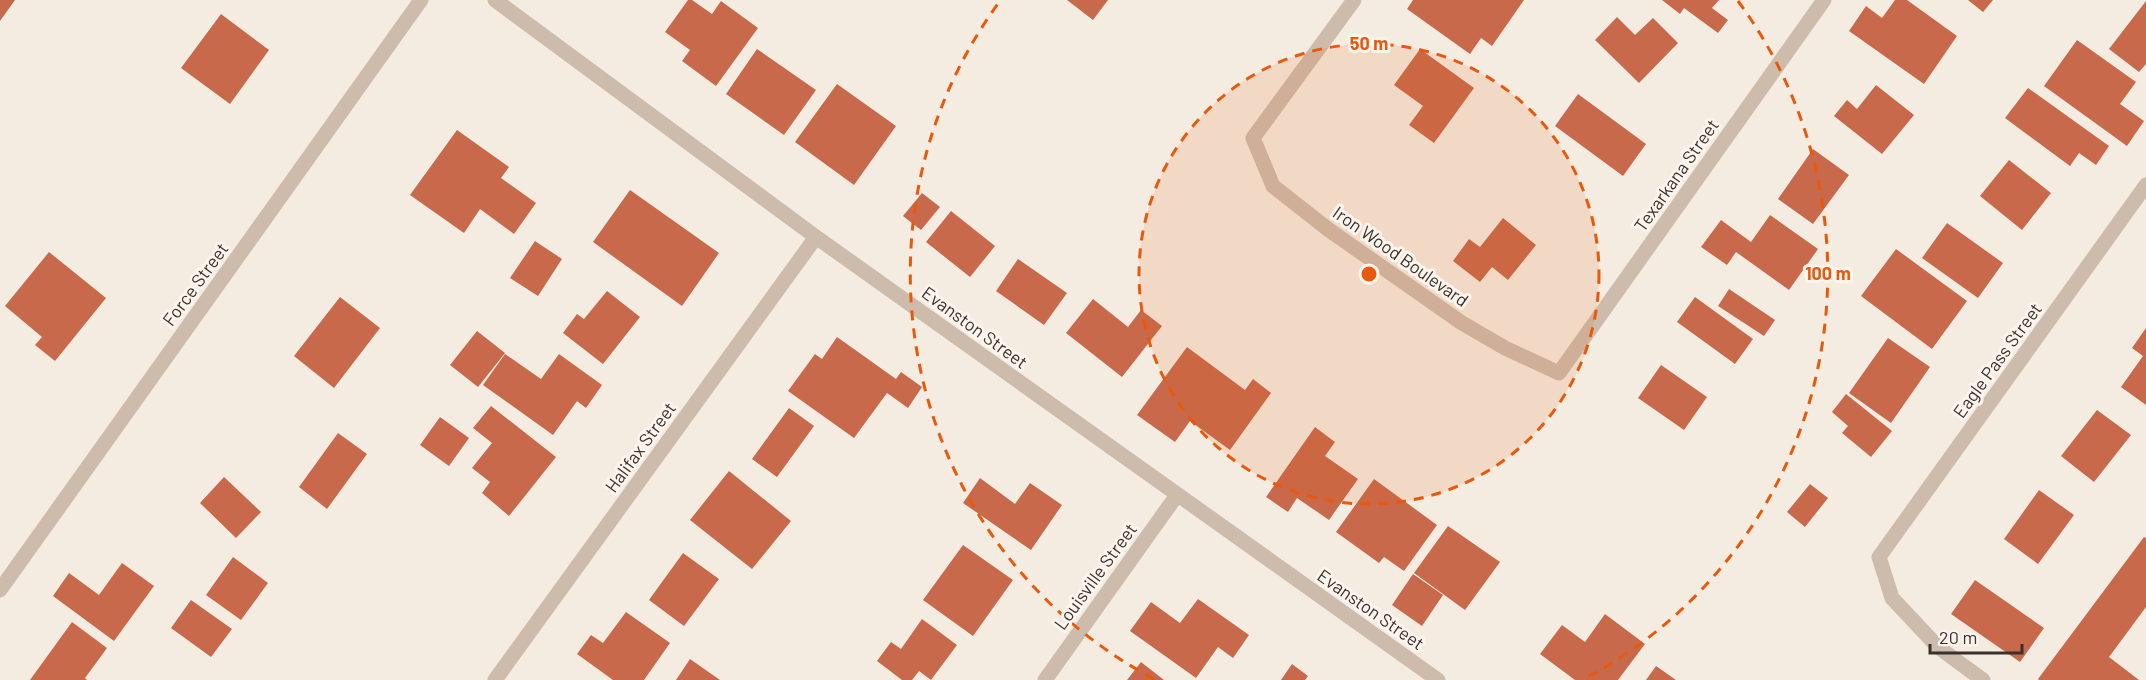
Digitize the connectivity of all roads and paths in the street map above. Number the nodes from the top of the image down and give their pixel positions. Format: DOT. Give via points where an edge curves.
graph roads {
  1 [pos="421,0"];
  2 [pos="495,0"];
  3 [pos="1353,0"];
  4 [pos="1824,0"];
  5 [pos="2146,185"];
  6 [pos="816,237"];
  7 [pos="1559,373"];
  8 [pos="1177,495"];
  9 [pos="0,590"];
  10 [pos="495,680"];
  11 [pos="1045,680"];
  12 [pos="1437,680"];
  13 [pos="1983,680"];
  1 -- 9 [label="street, Force Street"];
  2 -- 6 [label="street, Evanston Street"];
  3 -- 7 [label="street, Iron Wood Boulevard" via="1253,138 1273,186 1462,323"];
  4 -- 7 [label="street, Texarkana Street"];
  5 -- 13 [label="street, Eagle Pass Street" via="1879,557 1892,598 1938,647"];
  6 -- 8 [label="street, Evanston Street"];
  6 -- 10 [label="street, Halifax Street"];
  8 -- 11 [label="street, Louisville Street"];
  8 -- 12 [label="street, Evanston Street"];
}
